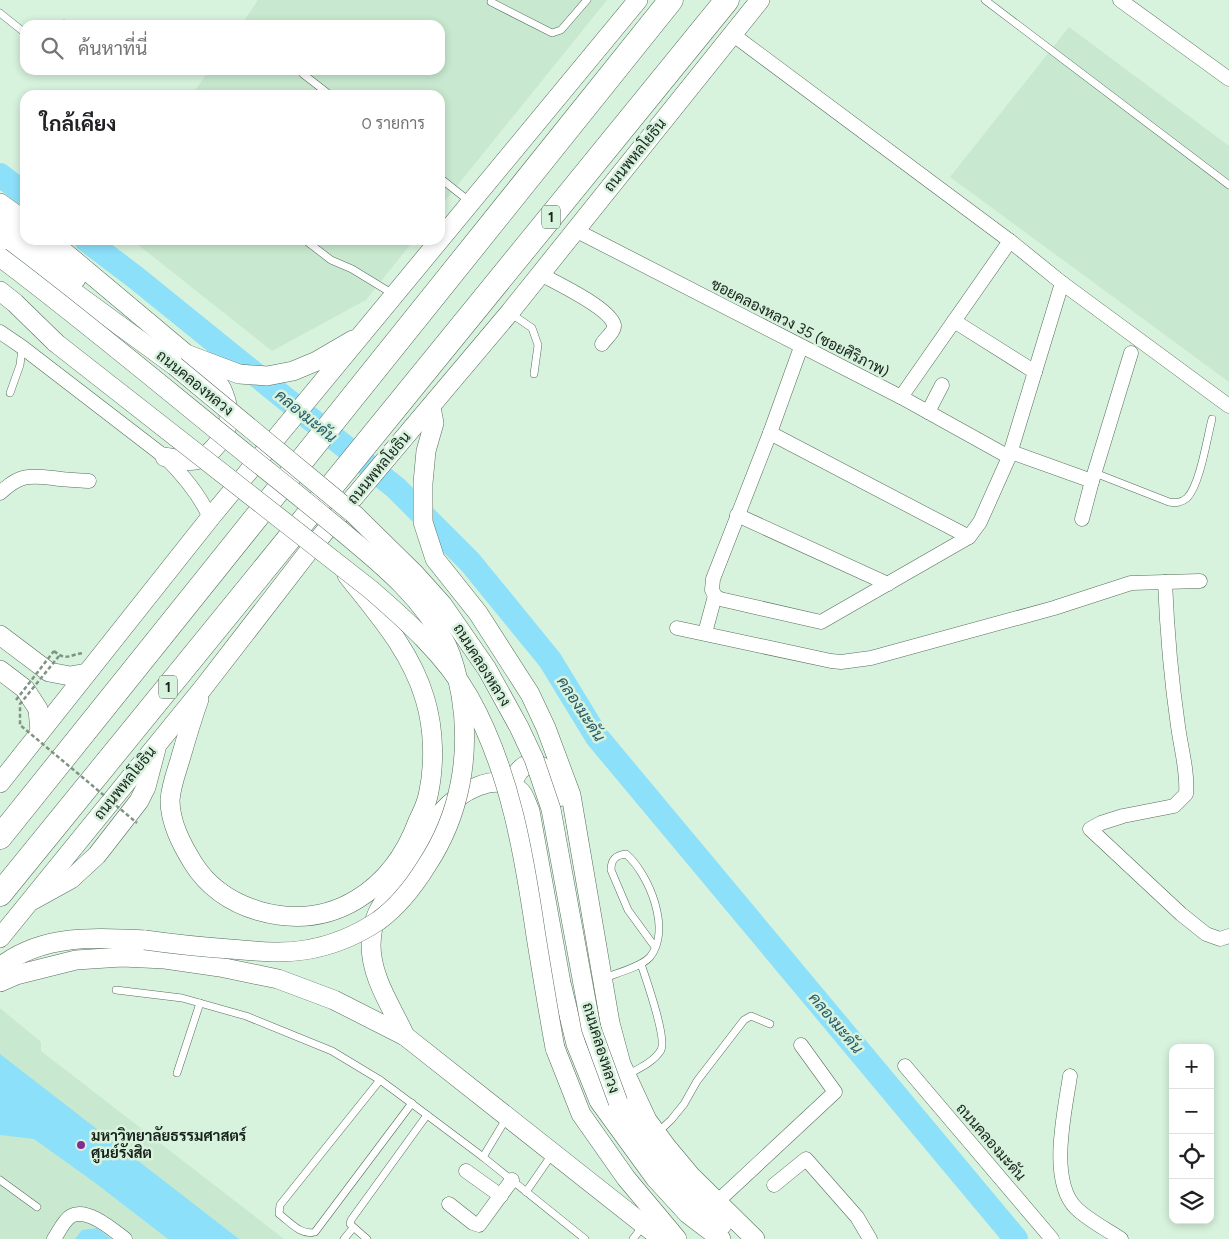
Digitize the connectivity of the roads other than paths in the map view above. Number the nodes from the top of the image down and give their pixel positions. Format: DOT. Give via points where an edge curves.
graph roads {
  1 [pos="587,0"];
  2 [pos="671,0"];
  3 [pos="727,0"];
  4 [pos="760,0"];
  5 [pos="985,0"];
  6 [pos="1120,0"];
  7 [pos="635,1"];
  8 [pos="491,2"];
  9 [pos="0,13"];
  10 [pos="20,29"];
  11 [pos="732,34"];
  12 [pos="304,75"];
  13 [pos="1229,79"];
  14 [pos="324,90"];
  15 [pos="445,182"];
  16 [pos="1229,185"];
  17 [pos="0,203"];
  18 [pos="472,203"];
  19 [pos="20,217"];
  20 [pos="0,222"];
  21 [pos="575,230"];
  22 [pos="20,236"];
  23 [pos="445,236"];
  24 [pos="0,241"];
  25 [pos="1010,241"];
  26 [pos="32,245"];
  27 [pos="55,245"];
  28 [pos="312,245"];
  29 [pos="437,245"];
  30 [pos="0,256"];
  31 [pos="540,274"];
  32 [pos="1062,283"];
  33 [pos="0,291"];
  34 [pos="396,295"];
  35 [pos="0,306"];
  36 [pos="510,312"];
  37 [pos="954,321"];
  38 [pos="366,331"];
  39 [pos="1,334"];
  40 [pos="56,343"];
  41 [pos="602,344"];
  42 [pos="22,347"];
  43 [pos="801,347"];
  44 [pos="1131,353"];
  45 [pos="181,360"];
  46 [pos="1035,372"];
  47 [pos="534,374"];
  48 [pos="942,385"];
  49 [pos="10,393"];
  50 [pos="901,398"];
  51 [pos="1229,406"];
  52 [pos="431,407"];
  53 [pos="928,412"];
  54 [pos="1212,419"];
  55 [pos="770,433"];
  56 [pos="1010,454"];
  57 [pos="165,457"];
  58 [pos="1093,477"];
  59 [pos="88,481"];
  60 [pos="0,493"];
  61 [pos="737,515"];
  62 [pos="210,518"];
  63 [pos="1082,519"];
  64 [pos="969,537"];
  65 [pos="340,567"];
  66 [pos="1200,581"];
  67 [pos="1165,582"];
  68 [pos="888,584"];
  69 [pos="715,596"];
  70 [pos="677,628"];
  71 [pos="705,633"];
  72 [pos="0,635"];
  73 [pos="0,670"];
  74 [pos="87,673"];
  75 [pos="202,688"];
  76 [pos="40,732"];
  77 [pos="0,783"];
  78 [pos="512,785"];
  79 [pos="2,832"];
  80 [pos="582,858"];
  81 [pos="0,894"];
  82 [pos="1229,936"];
  83 [pos="0,938"];
  84 [pos="655,947"];
  85 [pos="642,964"];
  86 [pos="0,967"];
  87 [pos="603,978"];
  88 [pos="0,982"];
  89 [pos="116,990"];
  90 [pos="200,1003"];
  91 [pos="770,1024"];
  92 [pos="405,1036"];
  93 [pos="801,1045"];
  94 [pos="904,1066"];
  95 [pos="178,1073"];
  96 [pos="627,1076"];
  97 [pos="1070,1076"];
  98 [pos="380,1080"];
  99 [pos="412,1103"];
  100 [pos="427,1115"];
  101 [pos="508,1116"];
  102 [pos="657,1133"];
  103 [pos="553,1153"];
  104 [pos="483,1157"];
  105 [pos="466,1171"];
  106 [pos="0,1180"];
  107 [pos="512,1180"];
  108 [pos="774,1185"];
  109 [pos="526,1192"];
  110 [pos="501,1196"];
  111 [pos="718,1201"];
  112 [pos="449,1204"];
  113 [pos="37,1207"];
  114 [pos="353,1228"];
  115 [pos="638,1232"];
  116 [pos="54,1239"];
  117 [pos="125,1239"];
  118 [pos="344,1239"];
  119 [pos="367,1239"];
  120 [pos="585,1239"];
  121 [pos="665,1239"];
  122 [pos="677,1239"];
  123 [pos="721,1239"];
  124 [pos="739,1239"];
  125 [pos="755,1239"];
  126 [pos="870,1239"];
  127 [pos="1052,1239"];
  128 [pos="1121,1239"];
  1 -- 8 [label="lane" via="561,30 552,33"];
  2 -- 79 [label="highway"];
  3 -- 81 [label="highway, ถนนพหลโยธิน / 1"];
  4 -- 11 [label="main road, ถนนพหลโยธิน / 1"];
  5 -- 16 [label="lane"];
  6 -- 13 [label="street"];
  7 -- 18 [label="main road"];
  9 -- 10 [label="lane"];
  11 -- 21 [label="main road, ถนนพหลโยธิน / 1"];
  11 -- 25 [label="street"];
  12 -- 14 [label="lane"];
  15 -- 18 [label="lane"];
  17 -- 19 [label="main road"];
  18 -- 23 [label="main road"];
  20 -- 22 [label="main road"];
  21 -- 31 [label="main road, ถนนพหลโยธิน / 1"];
  21 -- 43 [label="street, ซอยคลองหลวง 35 (ซอยศิริภาพ)"];
  24 -- 45 [label="main road, ถนนคลองหลวง"];
  25 -- 32 [label="street"];
  25 -- 37 [label="street"];
  26 -- 45 [label="main road"];
  27 -- 45 [label="main road"];
  28 -- 34 [label="lane" via="331,260"];
  29 -- 34 [label="main road"];
  30 -- 86 [label="main road, bridge" via="311,506 392,574 418,601 447,646 459,684 465,751 459,792 450,821 419,877 407,894 378,921 334,943 303,951 264,952 104,938 56,942 28,951"];
  31 -- 36 [label="main road, ถนนพหลโยธิน / 1"];
  31 -- 41 [label="street" via="594,305 612,321 613,330"];
  32 -- 46 [label="street"];
  32 -- 51 [label="street"];
  33 -- 40 [label="main road, ถนนคลองหลวง"];
  34 -- 38 [label="main road"];
  35 -- 40 [label="main road"];
  36 -- 47 [label="lane" via="532,328 538,345"];
  36 -- 52 [label="main road, ถนนพหลโยธิน / 1"];
  37 -- 46 [label="street"];
  37 -- 50 [label="street"];
  38 -- 45 [label="main road" via="317,361 293,371 267,376 239,374"];
  38 -- 62 [label="main road"];
  39 -- 42 [label="street"];
  40 -- 65 [label="main road, ถนนคลองหลวง, bridge"];
  42 -- 49 [label="lane" via="20,365"];
  42 -- 57 [label="street"];
  43 -- 50 [label="street, ซอยคลองหลวง 35 (ซอยศิริภาพ)"];
  43 -- 55 [label="street"];
  44 -- 58 [label="street"];
  45 -- 57 [label="main road" via="219,385 229,422 222,437 202,458 185,461"];
  45 -- 124 [label="main road, ถนนคลองหลวง, bridge" via="355,515 415,574 442,604 487,669 519,727 551,809 591,1028 618,1102 655,1156 707,1212"];
  46 -- 56 [label="street"];
  48 -- 53 [label="street"];
  50 -- 53 [label="street, ซอยคลองหลวง 35 (ซอยศิริภาพ)"];
  52 -- 75 [label="main road, ถนนพหลโยธิน / 1" via="312,547"];
  52 -- 80 [label="main road" via="434,423 426,451 423,522 435,559 478,614 530,694 571,795"];
  53 -- 56 [label="street, ซอยคลองหลวง 35 (ซอยศิริภาพ)"];
  54 -- 58 [label="lane" via="1198,478 1187,498 1178,503"];
  55 -- 61 [label="street"];
  55 -- 64 [label="street"];
  56 -- 58 [label="street, ซอยคลองหลวง 35 (ซอยศิริภาพ)"];
  56 -- 64 [label="street" via="980,522"];
  57 -- 62 [label="street" via="196,492"];
  58 -- 63 [label="street"];
  59 -- 60 [label="street" via="38,476 21,478"];
  61 -- 68 [label="street"];
  61 -- 69 [label="street" via="713,578"];
  62 -- 74 [label="main road"];
  64 -- 68 [label="street"];
  65 -- 75 [label="main road" via="395,637 412,666 431,726 432,764 428,797 404,853 392,870 367,893 352,902 308,916 273,915 233,901 198,872 179,838 170,802 175,774"];
  65 -- 122 [label="main road, ถนนคลองหลวง, bridge" via="418,632 468,696 490,739 509,796 526,865 555,1048 581,1114 626,1178"];
  66 -- 67 [label="street"];
  67 -- 71 [label="street" via="1131,583 993,625 848,662"];
  67 -- 82 [label="street" via="1168,646 1186,794 1174,806 1123,816 1090,829 1206,934 1220,939"];
  68 -- 69 [label="street" via="821,622"];
  69 -- 71 [label="street"];
  70 -- 71 [label="street"];
  72 -- 74 [label="main road" via="49,672 70,676"];
  73 -- 76 [label="main road" via="25,689 38,709"];
  74 -- 76 [label="main road"];
  75 -- 83 [label="main road, ถนนพหลโยธิน / 1" via="158,743 139,801 97,855 71,879 28,902"];
  76 -- 77 [label="main road"];
  78 -- 80 [label="main road" via="517,773 527,764 546,768"];
  78 -- 92 [label="main road" via="489,783 472,788 454,800 440,814 407,870 380,904 373,923 371,946 374,966"];
  78 -- 123 [label="main road" via="522,792 530,811 561,983 576,1044 599,1101 655,1178 688,1214"];
  80 -- 87 [label="main road"];
  84 -- 84 [label="lane" via="659,925 657,907 638,868 626,854 619,855 614,859 611,870 628,910"];
  84 -- 85 [label="lane"];
  85 -- 87 [label="lane"];
  85 -- 96 [label="lane" via="659,1023 662,1047 657,1056"];
  87 -- 96 [label="main road" via="610,1023"];
  88 -- 92 [label="main road" via="24,972 76,960 165,959 278,979 334,1000"];
  89 -- 90 [label="lane"];
  90 -- 95 [label="lane"];
  90 -- 98 [label="lane" via="246,1016 332,1052"];
  91 -- 102 [label="lane" via="751,1016 744,1020 697,1081 684,1104"];
  92 -- 101 [label="main road"];
  93 -- 111 [label="street" via="835,1092"];
  94 -- 127 [label="street, ถนนคลองมะดัน"];
  96 -- 102 [label="main road" via="647,1120"];
  97 -- 128 [label="street" via="1060,1172 1075,1208"];
  98 -- 99 [label="lane"];
  98 -- 99 [label="lane" via="280,1205 280,1214 301,1231 315,1232"];
  99 -- 100 [label="lane"];
  100 -- 104 [label="lane"];
  100 -- 114 [label="lane" via="354,1214 350,1224"];
  101 -- 103 [label="main road"];
  101 -- 104 [label="lane"];
  102 -- 111 [label="main road" via="691,1176"];
  103 -- 109 [label="lane"];
  103 -- 115 [label="main road"];
  104 -- 107 [label="lane"];
  105 -- 110 [label="street"];
  106 -- 113 [label="lane"];
  107 -- 109 [label="lane"];
  107 -- 110 [label="street"];
  108 -- 126 [label="street" via="806,1159 857,1216"];
  109 -- 120 [label="lane"];
  110 -- 112 [label="street" via="479,1225"];
  111 -- 125 [label="main road"];
  114 -- 118 [label="lane"];
  114 -- 119 [label="lane"];
  115 -- 121 [label="main road"];
  116 -- 117 [label="street" via="70,1217 77,1215 102,1222"];
}
